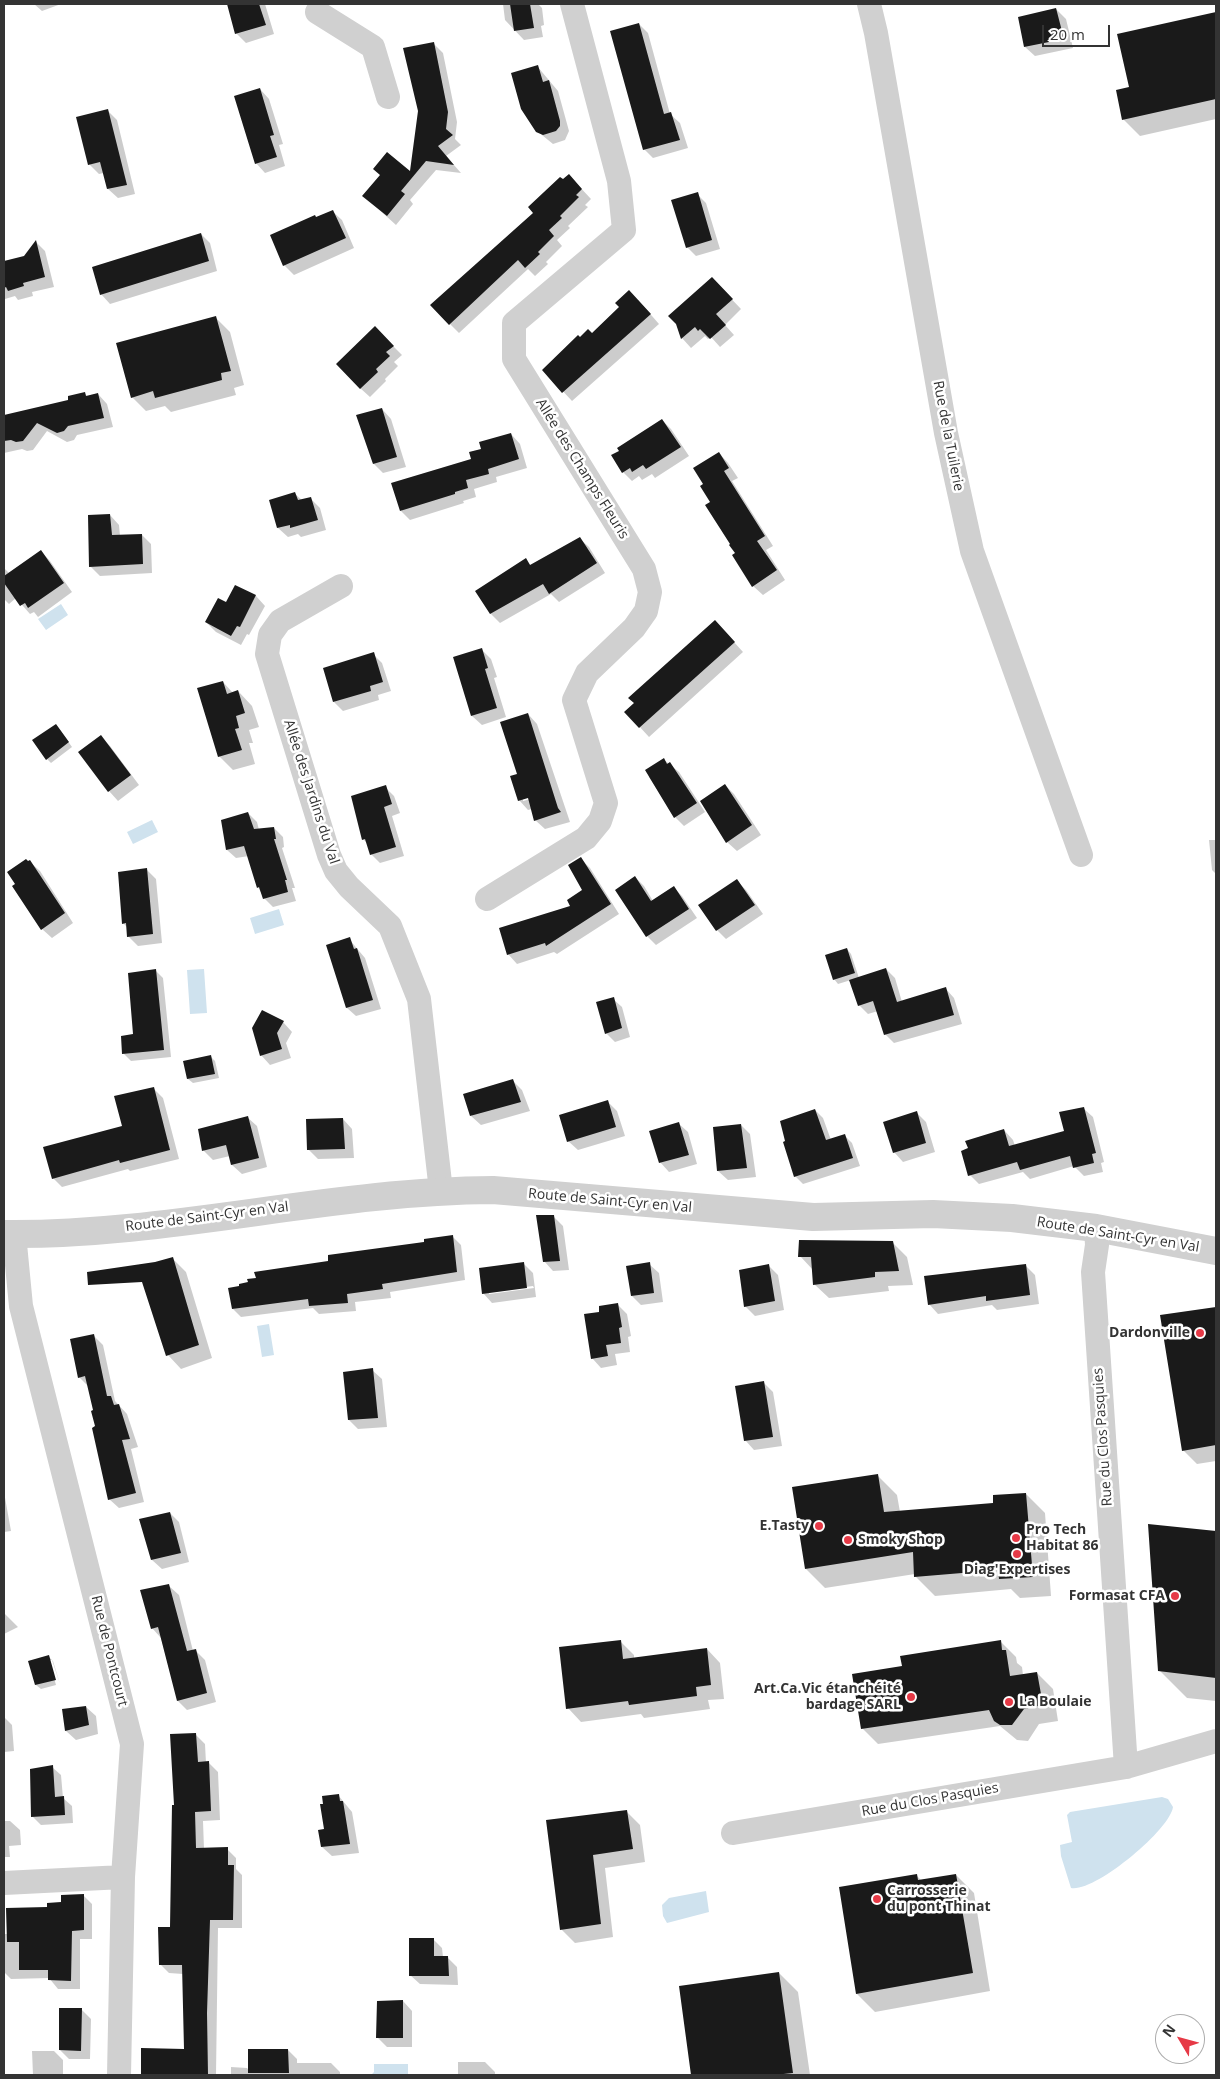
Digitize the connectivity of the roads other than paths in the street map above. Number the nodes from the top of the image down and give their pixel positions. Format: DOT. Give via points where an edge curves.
graph roads {
  1 [pos="572,4"];
  2 [pos="869,4"];
  3 [pos="317,12"];
  4 [pos="388,97"];
  5 [pos="341,586"];
  6 [pos="1081,854"];
  7 [pos="487,899"];
  8 [pos="441,1191"];
  9 [pos="1096,1228"];
  10 [pos="9,1234"];
  11 [pos="1216,1251"];
  12 [pos="1216,1741"];
  13 [pos="1126,1767"];
  14 [pos="733,1833"];
  15 [pos="123,1877"];
  16 [pos="4,1883"];
  17 [pos="119,2075"];
  1 -- 7 [label="street, Allée des Champs Fleuris" via="619,181 624,230 514,323 514,359 644,569 650,592 646,611 634,628 587,674 574,700 606,803 600,821 586,838"];
  2 -- 6 [label="street, Rue de la Tuilerie" via="946,433 972,551"];
  3 -- 4 [label="street" via="373,47"];
  5 -- 8 [label="street, Allée des Jardins du Val" via="280,621 270,635 267,654 336,871 390,926 419,1000"];
  8 -- 9 [label="street, Route de Saint-Cyr en Val" via="493,1190 813,1217 943,1215 1012,1218"];
  8 -- 10 [label="street, Route de Saint-Cyr en Val" via="148,1226"];
  9 -- 11 [label="street, Route de Saint-Cyr en Val"];
  9 -- 13 [label="street, Rue du Clos Pasquies" via="1093,1272"];
  10 -- 15 [label="street, Rue de Pontcourt" via="21,1306 132,1744"];
  12 -- 13 [label="street, Rue du Clos Pasquies"];
  13 -- 14 [label="street, Rue du Clos Pasquies"];
  15 -- 16 [label="street"];
  15 -- 17 [label="street, Rue de Pontcourt"];
}
